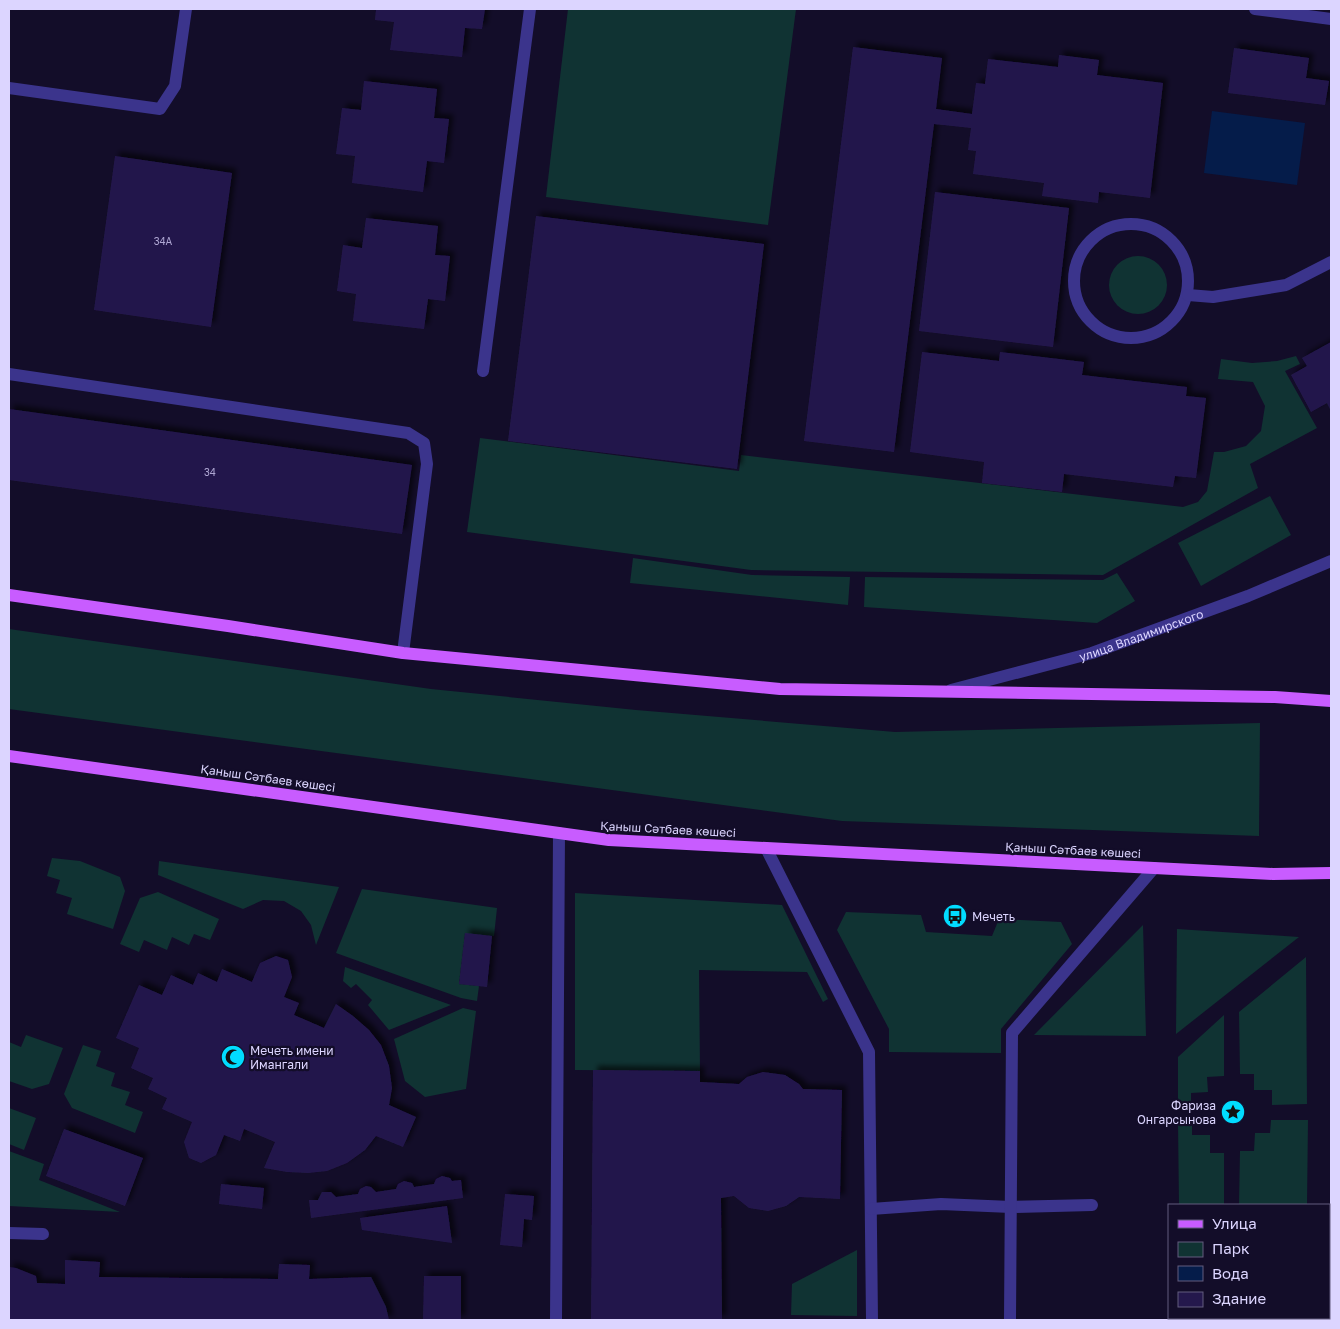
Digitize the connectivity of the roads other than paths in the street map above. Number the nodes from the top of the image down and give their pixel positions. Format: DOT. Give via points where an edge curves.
graph roads {
  1 [pos="186,9"];
  2 [pos="530,9"];
  3 [pos="1255,9"];
  4 [pos="1331,19"];
  5 [pos="9,88"];
  6 [pos="1331,262"];
  7 [pos="1188,295"];
  8 [pos="483,371"];
  9 [pos="9,374"];
  10 [pos="1331,560"];
  11 [pos="9,595"];
  12 [pos="403,653"];
  13 [pos="944,692"];
  14 [pos="1331,701"];
  15 [pos="9,756"];
  16 [pos="559,834"];
  17 [pos="766,848"];
  18 [pos="1154,868"];
  19 [pos="1331,873"];
  20 [pos="1092,1206"];
  21 [pos="1011,1207"];
  22 [pos="871,1208"];
  23 [pos="9,1233"];
  24 [pos="43,1234"];
  25 [pos="556,1320"];
  26 [pos="872,1320"];
  27 [pos="1010,1320"];
  1 -- 5 [label="street" via="174,86 160,110"];
  2 -- 8 [label="street"];
  3 -- 4 [label="street"];
  6 -- 7 [label="street" via="1286,285 1213,297"];
  7 -- 7 [label="street" via="1187,264 1171,238 1144,224 1114,224 1088,240 1074,267 1074,297 1090,323 1117,338 1147,337 1173,321"];
  9 -- 12 [label="street" via="408,433 424,443 426,464"];
  10 -- 13 [label="street, улица Владимирского" via="1248,596 1092,653"];
  11 -- 12 [label="main road"];
  12 -- 13 [label="main road" via="780,688"];
  13 -- 14 [label="main road"];
  15 -- 16 [label="main road, Қаныш Сәтбаев көшесі"];
  16 -- 17 [label="main road, Қаныш Сәтбаев көшесі" via="609,840"];
  16 -- 25 [label="street"];
  17 -- 18 [label="main road, Қаныш Сәтбаев көшесі"];
  17 -- 22 [label="street" via="869,1052"];
  18 -- 19 [label="main road, Қаныш Сәтбаев көшесі" via="1273,874"];
  18 -- 21 [label="street" via="1012,1033"];
  20 -- 21 [label="street"];
  21 -- 22 [label="street" via="941,1204"];
  21 -- 27 [label="street"];
  22 -- 26 [label="street"];
  23 -- 24 [label="street"];
}
